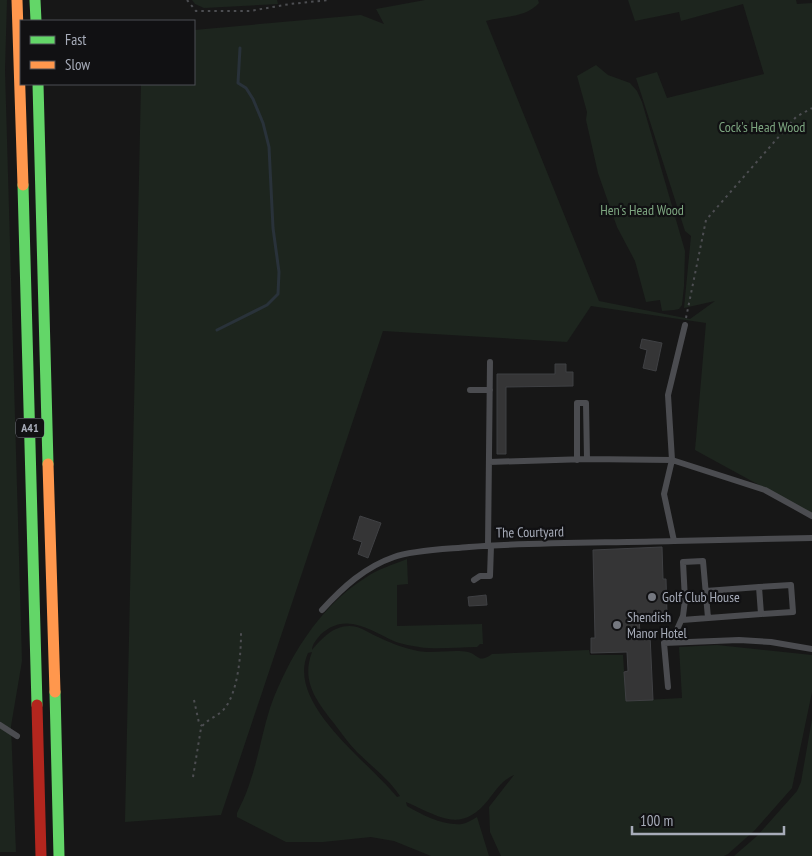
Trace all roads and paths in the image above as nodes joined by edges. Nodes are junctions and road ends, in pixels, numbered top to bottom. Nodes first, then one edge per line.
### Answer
1 (17, 0) edge
2 (35, 0) edge
3 (187, 0) edge
4 (329, 0) edge
5 (36, 20) edge
6 (38, 85) edge
7 (812, 108) edge
8 (685, 325) joint
9 (490, 362) dead end
10 (470, 390) dead end
11 (490, 390) junction
12 (587, 459) junction
13 (577, 460) junction
14 (672, 460) junction
15 (489, 462) junction
16 (812, 516) edge
17 (812, 538) edge
18 (674, 541) junction
19 (490, 546) junction
20 (474, 580) dead end
21 (759, 587) junction
22 (706, 590) junction
23 (322, 610) dead end
24 (761, 614) junction
25 (708, 618) junction
26 (682, 620) junction
27 (241, 633) dead end
28 (672, 641) junction
29 (812, 649) edge
30 (668, 687) dead end
31 (194, 700) dead end
32 (0, 725) edge
33 (202, 727) junction
34 (17, 736) dead end
35 (193, 777) dead end
36 (41, 856) edge
37 (59, 856) edge

1 - 36 highway, A41
2 - 5 highway
3 - 4 path
6 - 37 highway, A41
7 - 8 path
8 - 14 lane
9 - 11 lane
10 - 11 lane
11 - 15 lane
12 - 13 lane
12 - 13 lane
12 - 14 lane
13 - 15 lane
14 - 16 lane
14 - 18 lane
15 - 19 lane
17 - 18 lane, The Courtyard
18 - 19 lane, The Courtyard
19 - 20 lane
19 - 23 lane, The Courtyard
21 - 22 lane
21 - 24 lane
21 - 24 lane
22 - 25 lane
22 - 26 lane
24 - 25 lane
25 - 26 lane
26 - 28 lane
27 - 33 path
28 - 29 lane
28 - 30 lane
31 - 33 path
32 - 34 lane
33 - 35 path

